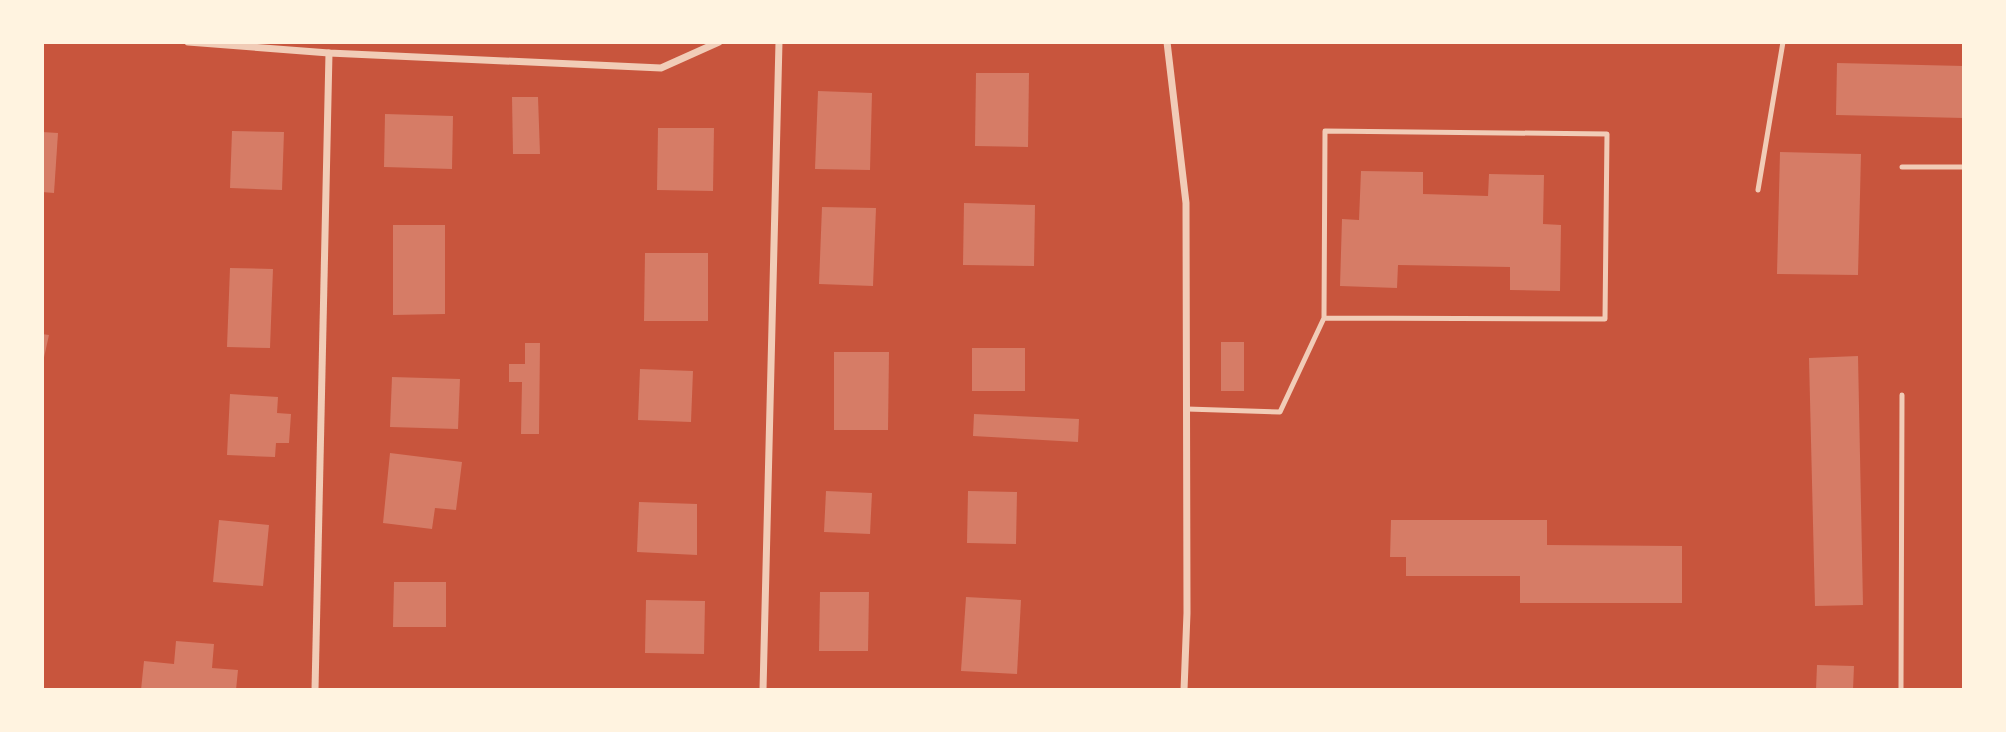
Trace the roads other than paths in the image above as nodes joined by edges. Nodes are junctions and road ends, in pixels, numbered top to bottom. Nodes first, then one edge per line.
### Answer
1 (188, 42) edge
2 (719, 42) edge
3 (779, 42) edge
4 (1167, 42) edge
5 (1783, 42) edge
6 (329, 53) junction
7 (1902, 167) dead end
8 (1964, 167) edge
9 (1758, 190) dead end
10 (1324, 318) junction
11 (1902, 395) dead end
12 (1187, 410) junction
13 (315, 690) edge
14 (763, 690) edge
15 (1184, 690) edge
16 (1900, 690) edge

1 - 6 street
2 - 6 street
3 - 14 street
4 - 12 street
5 - 9 lane
6 - 13 street
7 - 8 lane
10 - 10 lane
10 - 12 lane
11 - 16 lane
12 - 15 street

